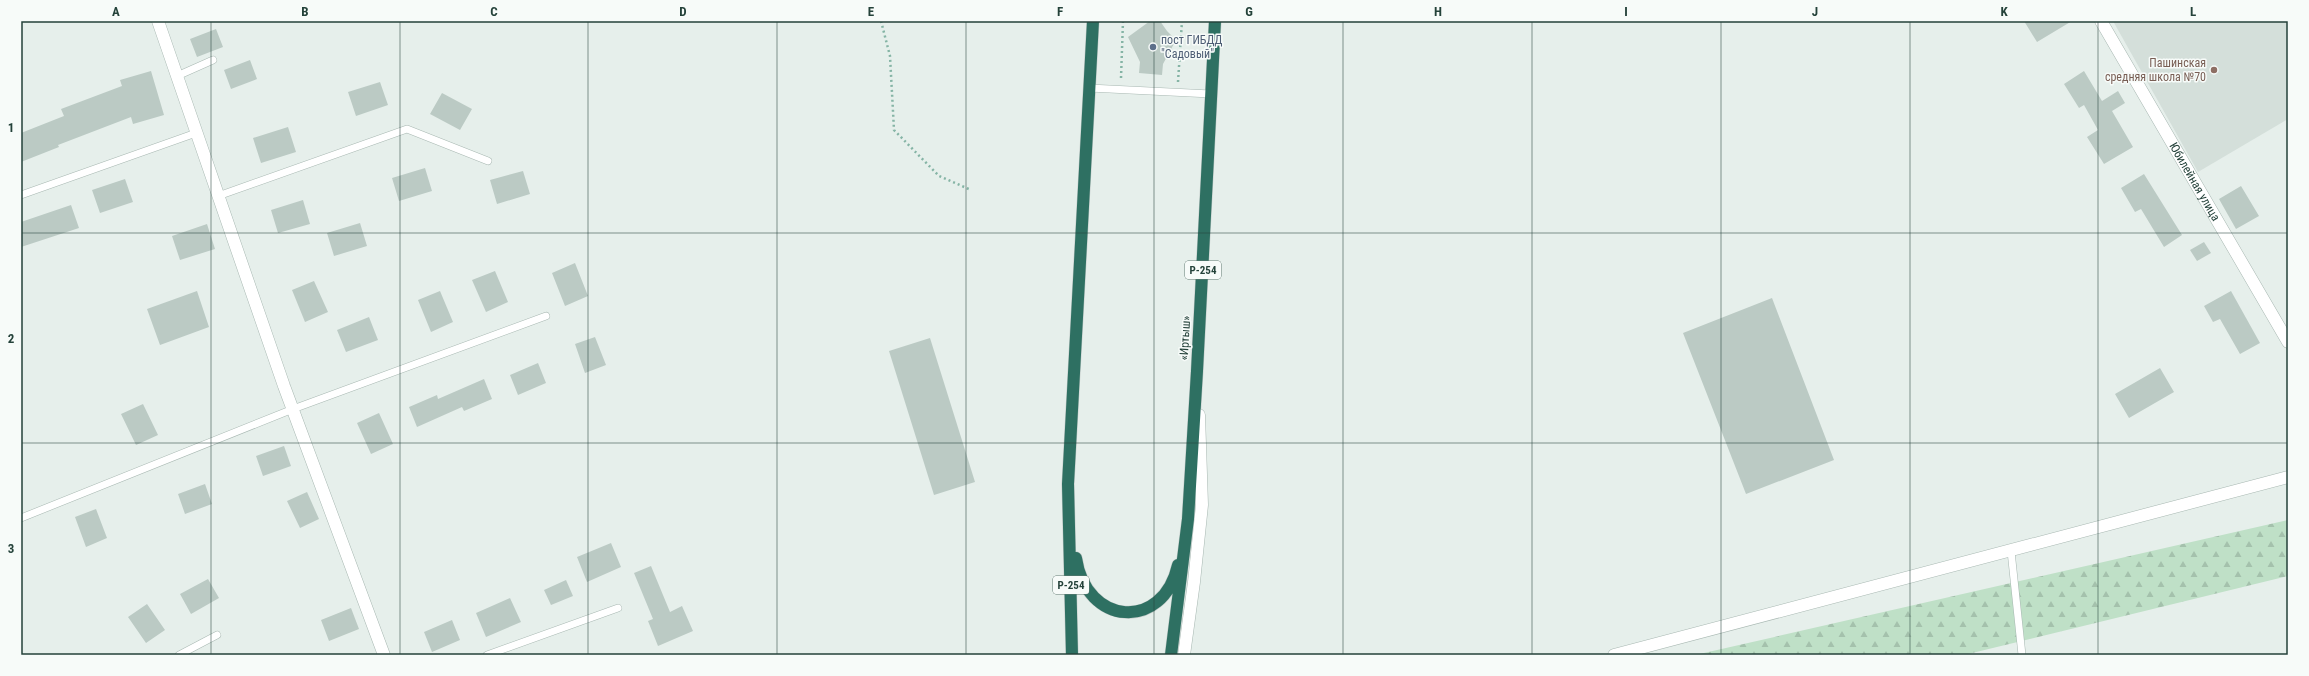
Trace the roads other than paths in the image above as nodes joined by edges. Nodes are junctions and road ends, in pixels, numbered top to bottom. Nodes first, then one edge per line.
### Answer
1 (158, 21) edge
2 (1093, 21) edge
3 (1215, 21) edge
4 (2101, 21) edge
5 (213, 60) dead end
6 (177, 76) junction
7 (1089, 88) junction
8 (1211, 94) junction
9 (196, 133) junction
10 (488, 161) dead end
11 (21, 196) edge
12 (218, 196) junction
13 (546, 316) dead end
14 (2288, 342) edge
15 (1197, 371) junction
16 (293, 409) junction
17 (2288, 477) edge
18 (1070, 516) junction
19 (21, 518) edge
20 (1188, 519) junction
21 (2011, 551) junction
22 (618, 608) dead end
23 (217, 635) dead end
24 (179, 655) edge
25 (384, 655) edge
26 (487, 655) edge
27 (1072, 655) edge
28 (1171, 655) edge
29 (1184, 655) edge
30 (1614, 655) edge
31 (2022, 655) edge

1 - 6 street
2 - 7 highway, Р-254
3 - 8 highway, «Иртыш» / Р-254
4 - 14 street, Юбилейная улица
5 - 6 lane
6 - 9 street
7 - 8 lane
7 - 18 highway, Р-254
8 - 15 highway, «Иртыш» / Р-254
9 - 11 lane
9 - 12 street
10 - 12 lane
12 - 16 street
13 - 16 lane
15 - 20 highway, «Иртыш» / Р-254
15 - 29 street
16 - 19 lane
16 - 25 street
17 - 21 street
18 - 20 highway
18 - 27 highway, Р-254
20 - 28 highway, «Иртыш» / Р-254
21 - 30 street
21 - 31 lane
22 - 26 lane
23 - 24 lane

